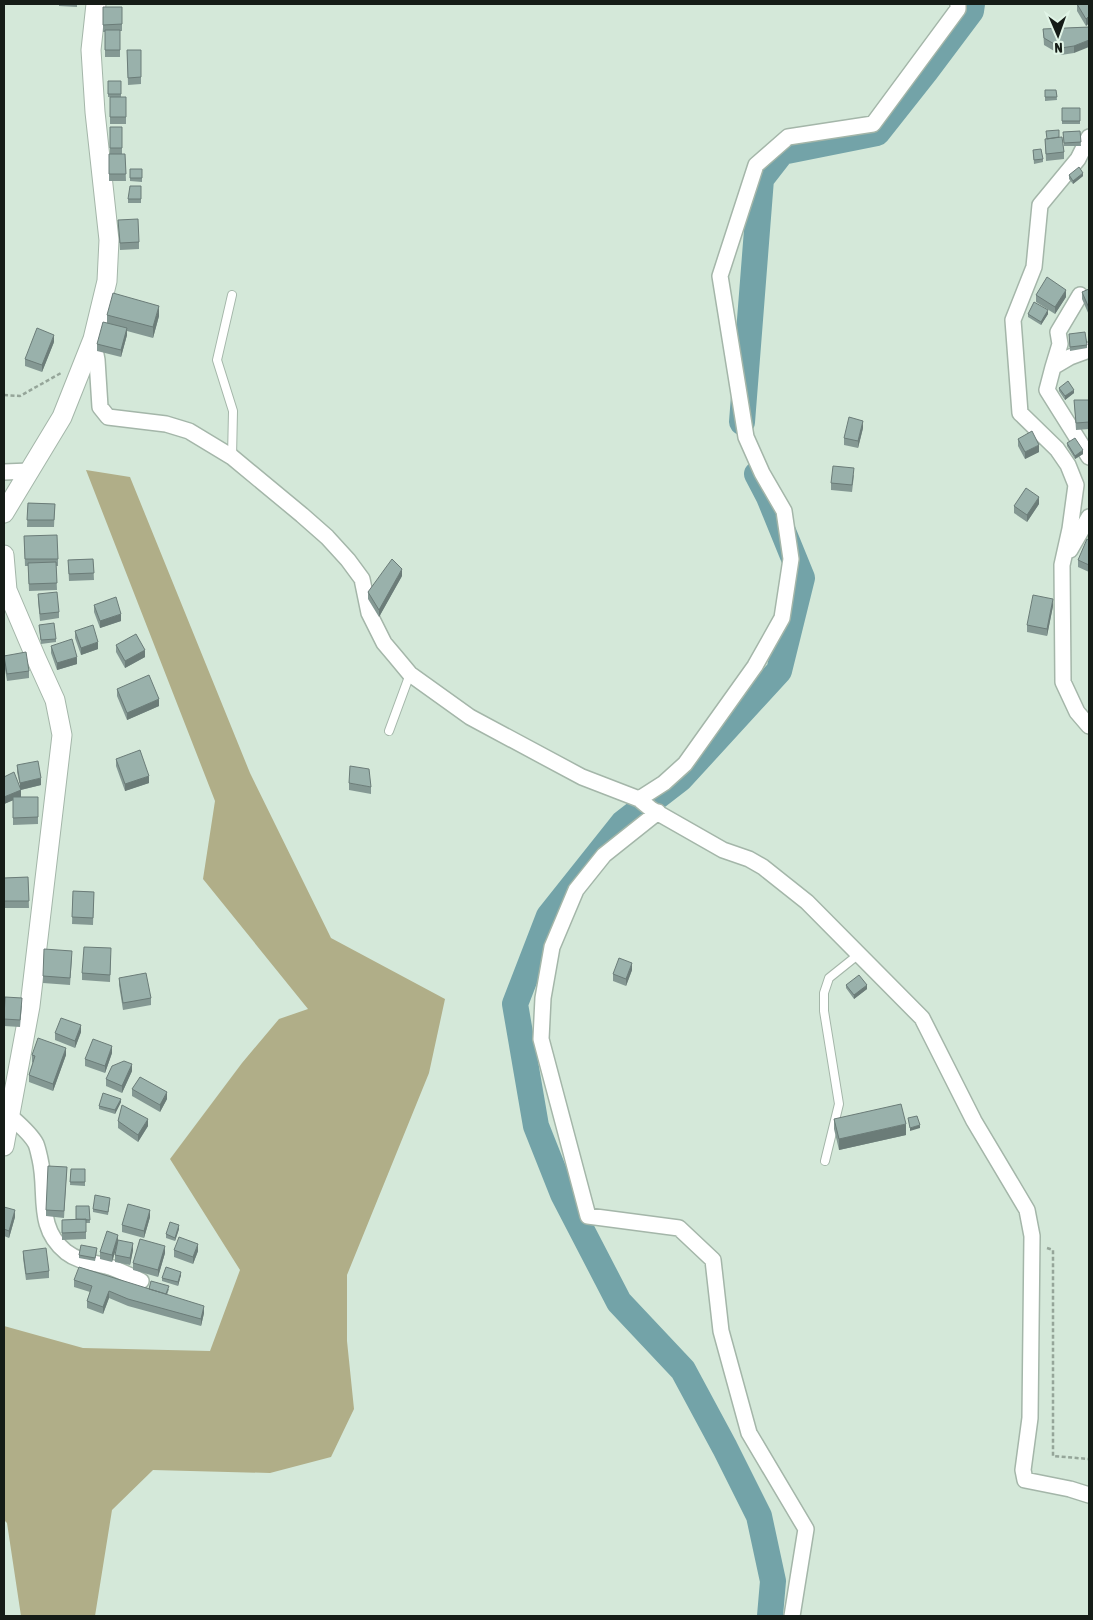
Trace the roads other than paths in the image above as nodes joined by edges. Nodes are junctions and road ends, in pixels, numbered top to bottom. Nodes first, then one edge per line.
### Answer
1 (96, 4) edge
2 (958, 4) edge
3 (1089, 137) edge
4 (232, 295) dead end
5 (1080, 295) edge
6 (93, 339) junction
7 (1089, 350) edge
8 (1053, 367) junction
9 (232, 457) junction
10 (1089, 457) edge
11 (30, 471) junction
12 (4, 472) edge
13 (4, 513) edge
14 (1089, 517) edge
15 (4, 555) edge
16 (1062, 565) junction
17 (410, 674) junction
18 (1089, 726) edge
19 (389, 731) dead end
20 (648, 806) junction
21 (858, 954) junction
22 (8, 1103) edge
23 (4, 1146) edge
24 (825, 1161) dead end
25 (141, 1282) dead end
26 (1089, 1495) edge
27 (792, 1616) edge

1 - 6 street
2 - 20 street
3 - 16 street
4 - 9 lane
5 - 8 street
6 - 9 street
6 - 11 street
7 - 8 street
8 - 10 street
9 - 17 street
11 - 12 street
11 - 13 street
14 - 16 street
15 - 22 street
16 - 18 street
17 - 19 lane
17 - 20 street
20 - 21 street
20 - 27 street
21 - 24 lane
21 - 26 street
22 - 23 street
22 - 25 street

